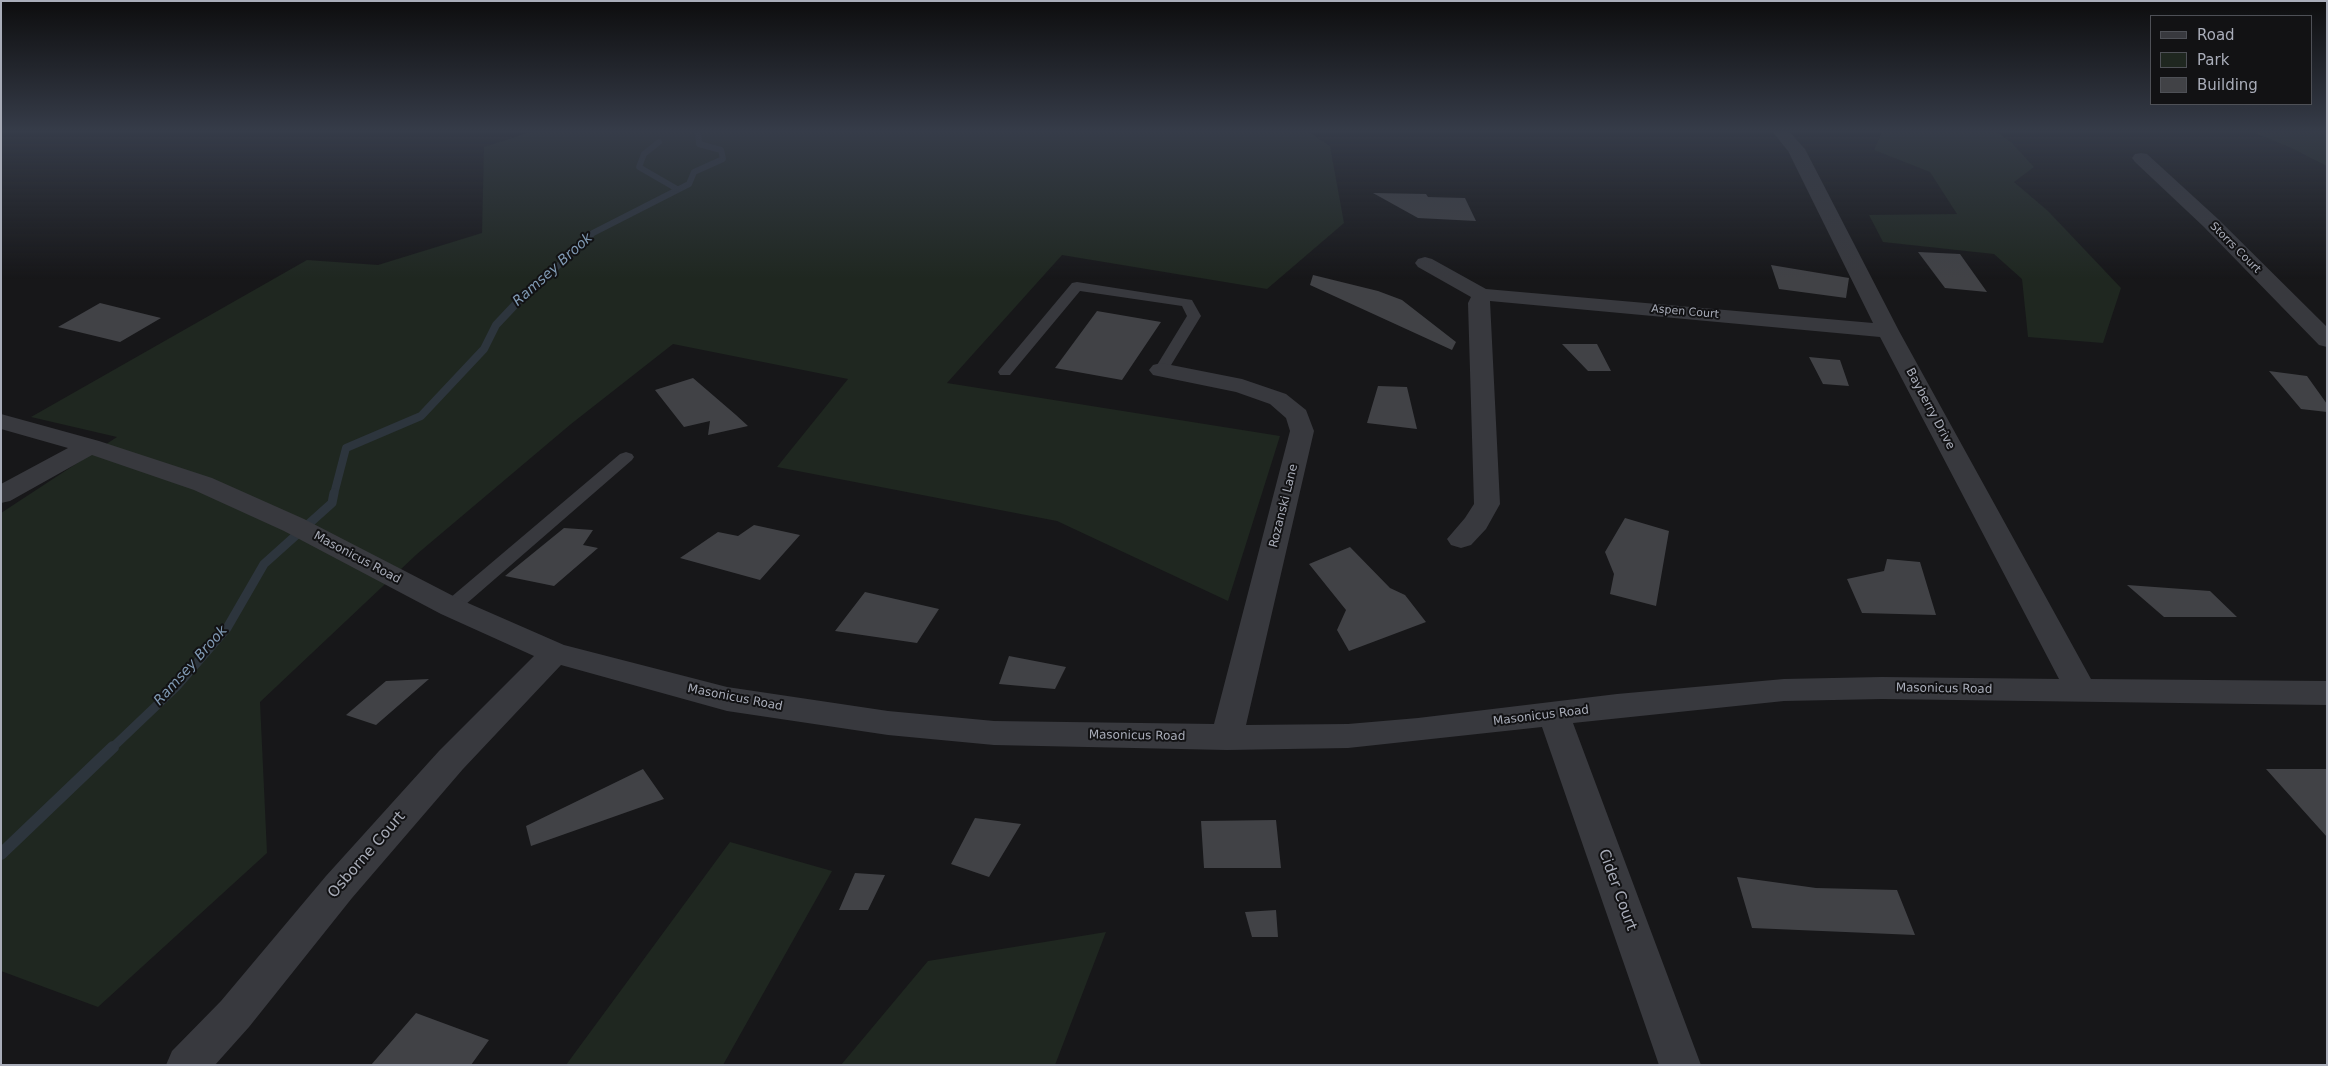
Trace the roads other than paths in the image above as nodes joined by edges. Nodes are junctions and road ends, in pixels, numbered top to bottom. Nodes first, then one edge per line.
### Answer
1 (1812, 180) edge
2 (2164, 180) edge
3 (1425, 263) dead end
4 (1482, 295) junction
5 (1888, 331) junction
6 (2327, 340) edge
7 (1161, 370) joint
8 (1005, 372) dead end
9 (1, 421) edge
10 (90, 446) junction
11 (626, 457) dead end
12 (1, 495) edge
13 (1461, 539) dead end
14 (451, 607) junction
15 (555, 653) junction
16 (2081, 690) junction
17 (2327, 693) edge
18 (1554, 715) junction
19 (1228, 738) junction
20 (187, 1065) edge
21 (1680, 1065) edge

1 - 5 street, Bayberry Drive
2 - 6 street, Storrs Court
3 - 4 street, Aspen Court
4 - 5 street, Aspen Court
4 - 13 street
5 - 16 street, Bayberry Drive
7 - 8 lane
7 - 19 street, Rozanski Lane
9 - 10 street, Masonicus Road
10 - 12 street
10 - 14 street, Masonicus Road
11 - 14 lane
14 - 15 street, Masonicus Road
15 - 19 street, Masonicus Road
15 - 20 street, Osborne Court
16 - 17 street, Masonicus Road
16 - 18 street, Masonicus Road
18 - 19 street, Masonicus Road
18 - 21 street, Cider Court

